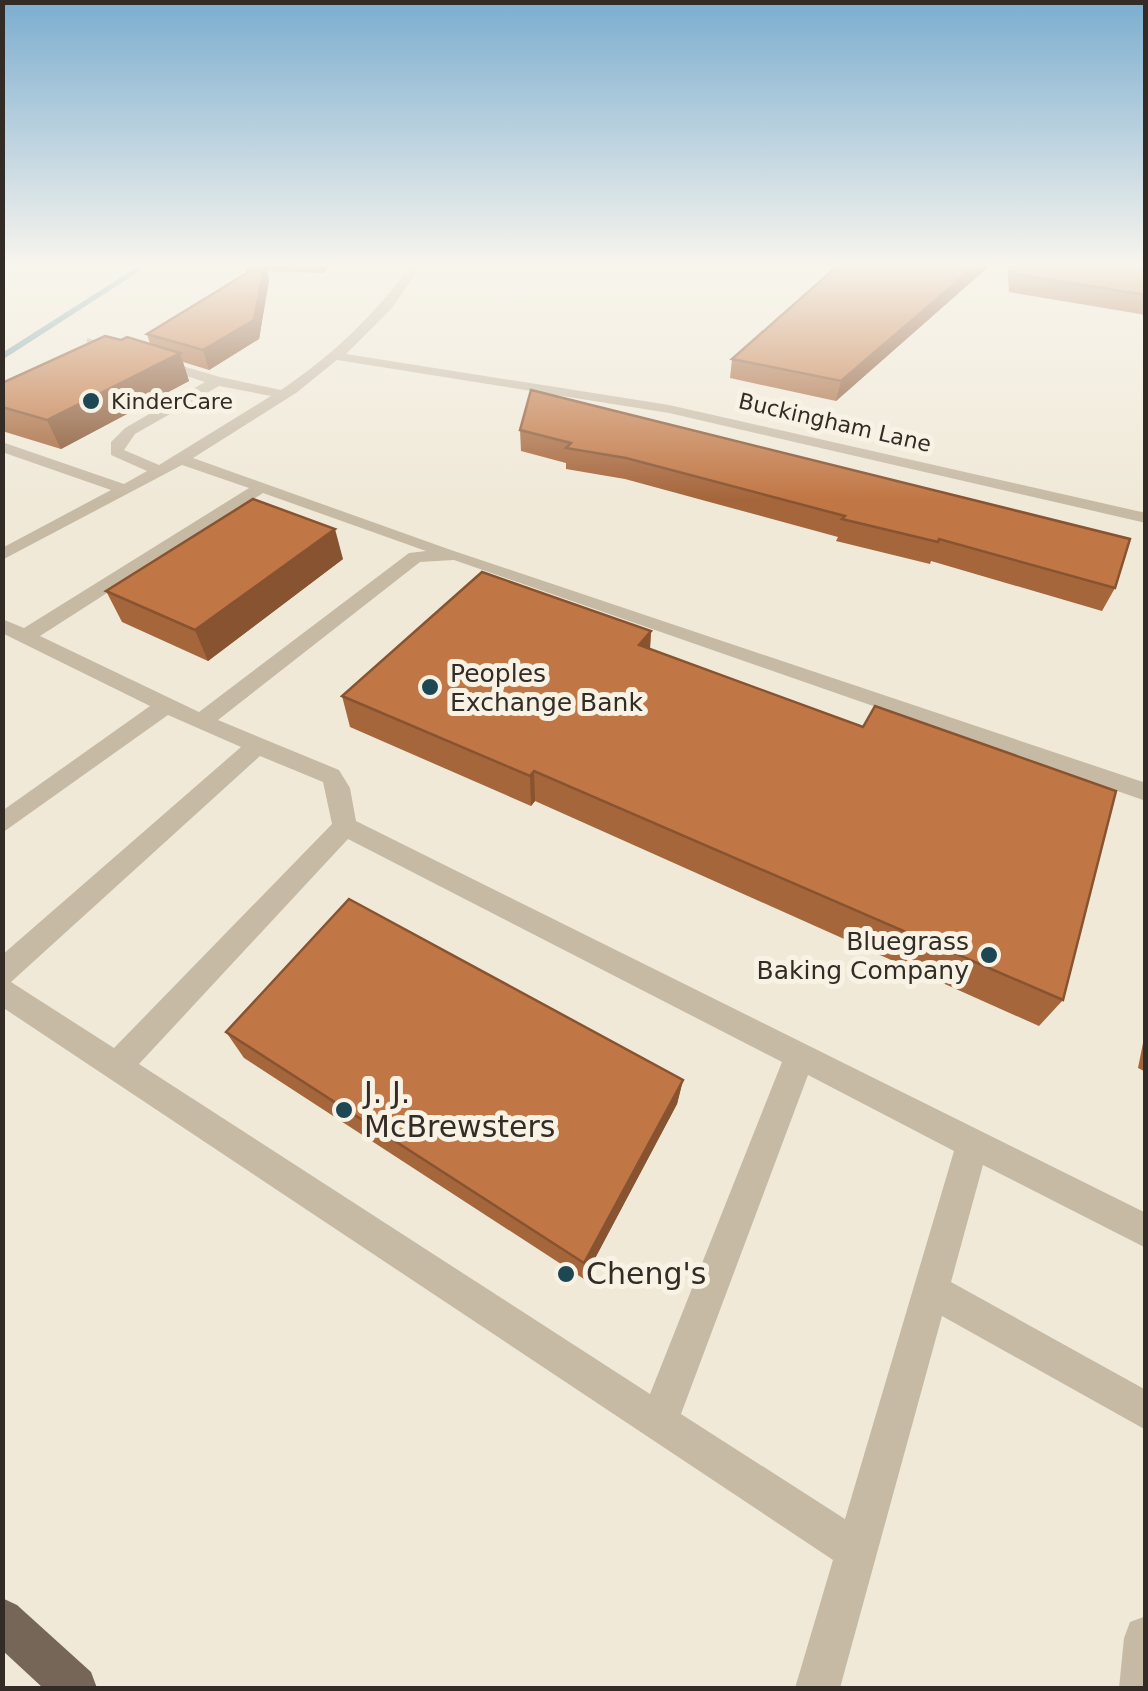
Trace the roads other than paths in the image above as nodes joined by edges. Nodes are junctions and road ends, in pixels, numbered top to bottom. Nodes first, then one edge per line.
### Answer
1 (92, 341) edge
2 (351, 341) edge
3 (335, 356) junction
4 (218, 380) junction
5 (282, 394) junction
6 (2, 447) edge
7 (178, 458) junction
8 (157, 470) junction
9 (262, 487) junction
10 (123, 489) junction
11 (1146, 518) edge
12 (2, 555) edge
13 (456, 556) junction
14 (2, 625) edge
15 (26, 636) junction
16 (165, 706) junction
17 (201, 722) junction
18 (257, 746) junction
19 (1146, 792) edge
20 (2, 824) edge
21 (346, 826) junction
22 (2, 974) edge
23 (2, 991) edge
24 (800, 1056) junction
25 (116, 1068) junction
26 (972, 1146) junction
27 (1146, 1231) edge
28 (932, 1291) junction
29 (1146, 1411) edge
30 (659, 1422) junction
31 (858, 1552) junction
32 (2, 1620) edge
33 (1146, 1638) edge
34 (76, 1688) edge
35 (818, 1688) edge
36 (1140, 1688) edge

1 - 4 street
2 - 3 street
3 - 5 street
3 - 11 street, Buckingham Lane
4 - 5 street
4 - 8 street
5 - 7 street
6 - 10 street
7 - 8 street
7 - 9 street
8 - 10 street
9 - 13 street
9 - 15 street
10 - 12 street
13 - 17 street
13 - 19 street
14 - 15 street
15 - 16 street
16 - 17 street
16 - 20 street
17 - 18 street
18 - 21 street
18 - 22 street
21 - 24 street
21 - 25 street
23 - 25 street
24 - 26 street
24 - 30 street
25 - 30 street
26 - 27 street
26 - 28 street
28 - 29 street
28 - 31 street
30 - 31 street
31 - 35 street
32 - 34 main road
33 - 36 street

